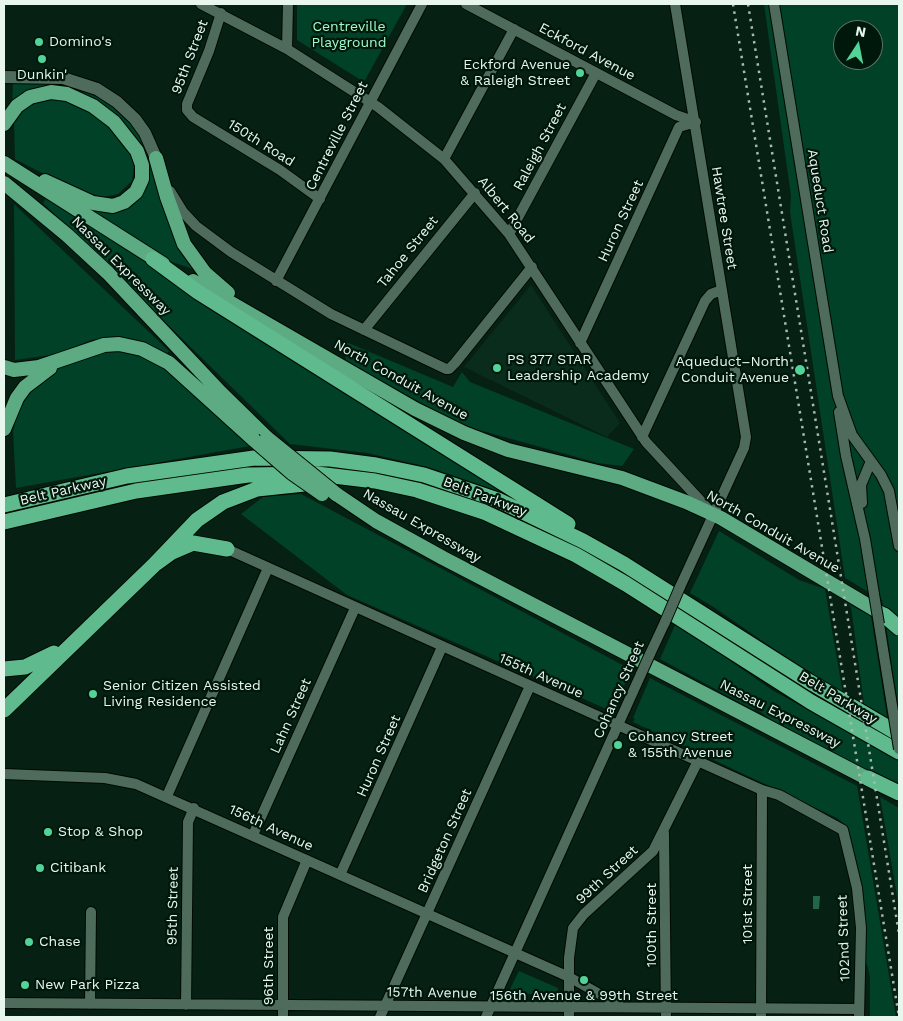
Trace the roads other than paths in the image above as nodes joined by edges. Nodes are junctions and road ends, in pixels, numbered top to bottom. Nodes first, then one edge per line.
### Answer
1 (201, 4) edge
2 (288, 4) edge
3 (422, 4) edge
4 (466, 4) edge
5 (675, 4) edge
6 (775, 6) edge
7 (221, 13) junction
8 (514, 29) junction
9 (287, 49) junction
10 (596, 73) junction
11 (4, 77) edge
12 (370, 102) junction
13 (187, 110) joint
14 (696, 122) junction
15 (4, 124) edge
16 (156, 158) junction
17 (444, 159) junction
18 (5, 164) edge
19 (4, 183) edge
20 (475, 193) junction
21 (320, 199) junction
22 (509, 234) junction
23 (153, 259) junction
24 (532, 267) junction
25 (276, 281) junction
26 (722, 290) junction
27 (364, 330) junction
28 (286, 333) junction
29 (580, 343) junction
30 (66, 359) junction
31 (4, 367) edge
32 (838, 396) junction
33 (4, 429) edge
34 (642, 437) junction
35 (746, 437) joint
36 (261, 439) junction
37 (871, 462) junction
38 (4, 504) edge
39 (714, 514) junction
40 (203, 516) junction
41 (6, 522) edge
42 (510, 523) junction
43 (865, 539) junction
44 (899, 546) edge
45 (227, 549) junction
46 (624, 564) junction
47 (154, 566) junction
48 (268, 568) junction
49 (355, 608) junction
50 (882, 620) junction
51 (899, 628) edge
52 (84, 632) junction
53 (442, 647) junction
54 (4, 668) edge
55 (530, 686) junction
56 (4, 710) edge
57 (618, 725) junction
58 (899, 734) edge
59 (899, 750) edge
60 (698, 761) junction
61 (4, 774) edge
62 (868, 778) junction
63 (762, 790) junction
64 (899, 793) edge
65 (166, 796) junction
66 (899, 798) edge
67 (194, 808) junction
68 (842, 830) joint
69 (664, 833) junction
70 (253, 835) junction
71 (307, 860) junction
72 (340, 875) junction
73 (91, 912) dead end
74 (427, 915) junction
75 (514, 953) junction
76 (569, 977) junction
77 (4, 1003) edge
78 (90, 1004) junction
79 (186, 1005) junction
80 (283, 1006) junction
81 (386, 1007) junction
82 (622, 1007) junction
83 (488, 1012) edge
84 (568, 1012) edge
85 (666, 1013) edge
86 (761, 1013) edge
87 (859, 1013) edge
88 (283, 1017) edge
89 (380, 1017) edge

1 - 7 street, Albert Road
2 - 9 street
3 - 12 street, Centreville Street
4 - 8 street, Eckford Avenue
5 - 14 street, Hawtree Street
6 - 32 street, Aqueduct Road
7 - 9 street, Albert Road
7 - 13 street, 95th Street
8 - 10 street, Eckford Avenue
8 - 17 street
9 - 12 street, Albert Road
10 - 14 street, Eckford Avenue
10 - 22 street, Raleigh Street
11 - 16 street, North Conduit Avenue
12 - 17 street, Albert Road
12 - 21 street, Centreville Street
13 - 21 street, 150th Road
14 - 26 street, Hawtree Street
14 - 29 street, Huron Street
15 - 18 highway
16 - 25 street, North Conduit Avenue
16 - 28 highway
17 - 20 street, Albert Road
18 - 23 highway, North Conduit Avenue
19 - 36 highway, Nassau Expressway
20 - 22 street, Albert Road
20 - 27 street, Tahoe Street
21 - 25 street, Centreville Street
22 - 24 street, Albert Road
23 - 28 highway, North Conduit Avenue
23 - 46 highway
24 - 27 street, North Conduit Avenue
24 - 29 street, Albert Road
25 - 27 street, North Conduit Avenue
26 - 34 street
26 - 35 street, Hawtree Street
28 - 39 highway, North Conduit Avenue
29 - 34 street, Albert Road
30 - 31 highway
30 - 33 highway
30 - 36 highway
32 - 37 street, Aqueduct Road
32 - 43 street, Aqueduct Road
34 - 39 street, Albert Road
35 - 39 street, Cohancy Street
36 - 62 highway, Nassau Expressway, bridge
37 - 43 street
37 - 44 street, Aqueduct Road
38 - 46 highway, Belt Parkway
39 - 50 highway, North Conduit Avenue
39 - 57 street, Cohancy Street, bridge
40 - 42 highway
40 - 45 highway
40 - 47 highway
41 - 42 highway, Belt Parkway
42 - 59 highway, Belt Parkway
43 - 50 street, Aqueduct Road, bridge
45 - 47 highway
45 - 48 street, 155th Avenue
46 - 58 highway, Belt Parkway
47 - 52 highway
48 - 49 street, 155th Avenue
48 - 65 street
49 - 53 street, 155th Avenue
49 - 70 street, Lahn Street
50 - 51 highway
50 - 59 street, Aqueduct Road, bridge
52 - 54 highway
52 - 56 highway
53 - 55 street, 155th Avenue
53 - 72 street, Huron Street
55 - 57 street, 155th Avenue
55 - 74 street, Bridgeton Street
57 - 60 street, 155th Avenue
57 - 75 street, Cohancy Street
60 - 63 street, 155th Avenue
60 - 69 street, 99th Street
61 - 65 street, 156th Avenue
62 - 64 highway, Nassau Expressway
62 - 66 highway
63 - 68 street, 155th Avenue
63 - 86 street, 101st Street
65 - 67 street, 156th Avenue
67 - 70 street, 156th Avenue
67 - 79 street, 95th Street
68 - 87 street, 102nd Street
69 - 76 street, 99th Street
69 - 85 street, 100th Street
70 - 71 street, 156th Avenue
71 - 72 street, 156th Avenue
71 - 80 street, 96th Street
72 - 74 street, 156th Avenue
73 - 78 street
74 - 75 street, 156th Avenue
74 - 81 street, Bridgeton Street
75 - 76 street
75 - 83 street, Cohancy Street
76 - 82 street
76 - 84 street, 99th Street
77 - 78 street, 157th Avenue
78 - 79 street, 157th Avenue
79 - 80 street, 157th Avenue
80 - 81 street, 157th Avenue
80 - 88 street, 96th Street
81 - 83 street, 157th Avenue
81 - 89 street, Bridgeton Street
82 - 84 street, 157th Avenue
82 - 85 street, 157th Avenue
83 - 84 street, 157th Avenue
85 - 86 street, 157th Avenue
86 - 87 street, 157th Avenue

